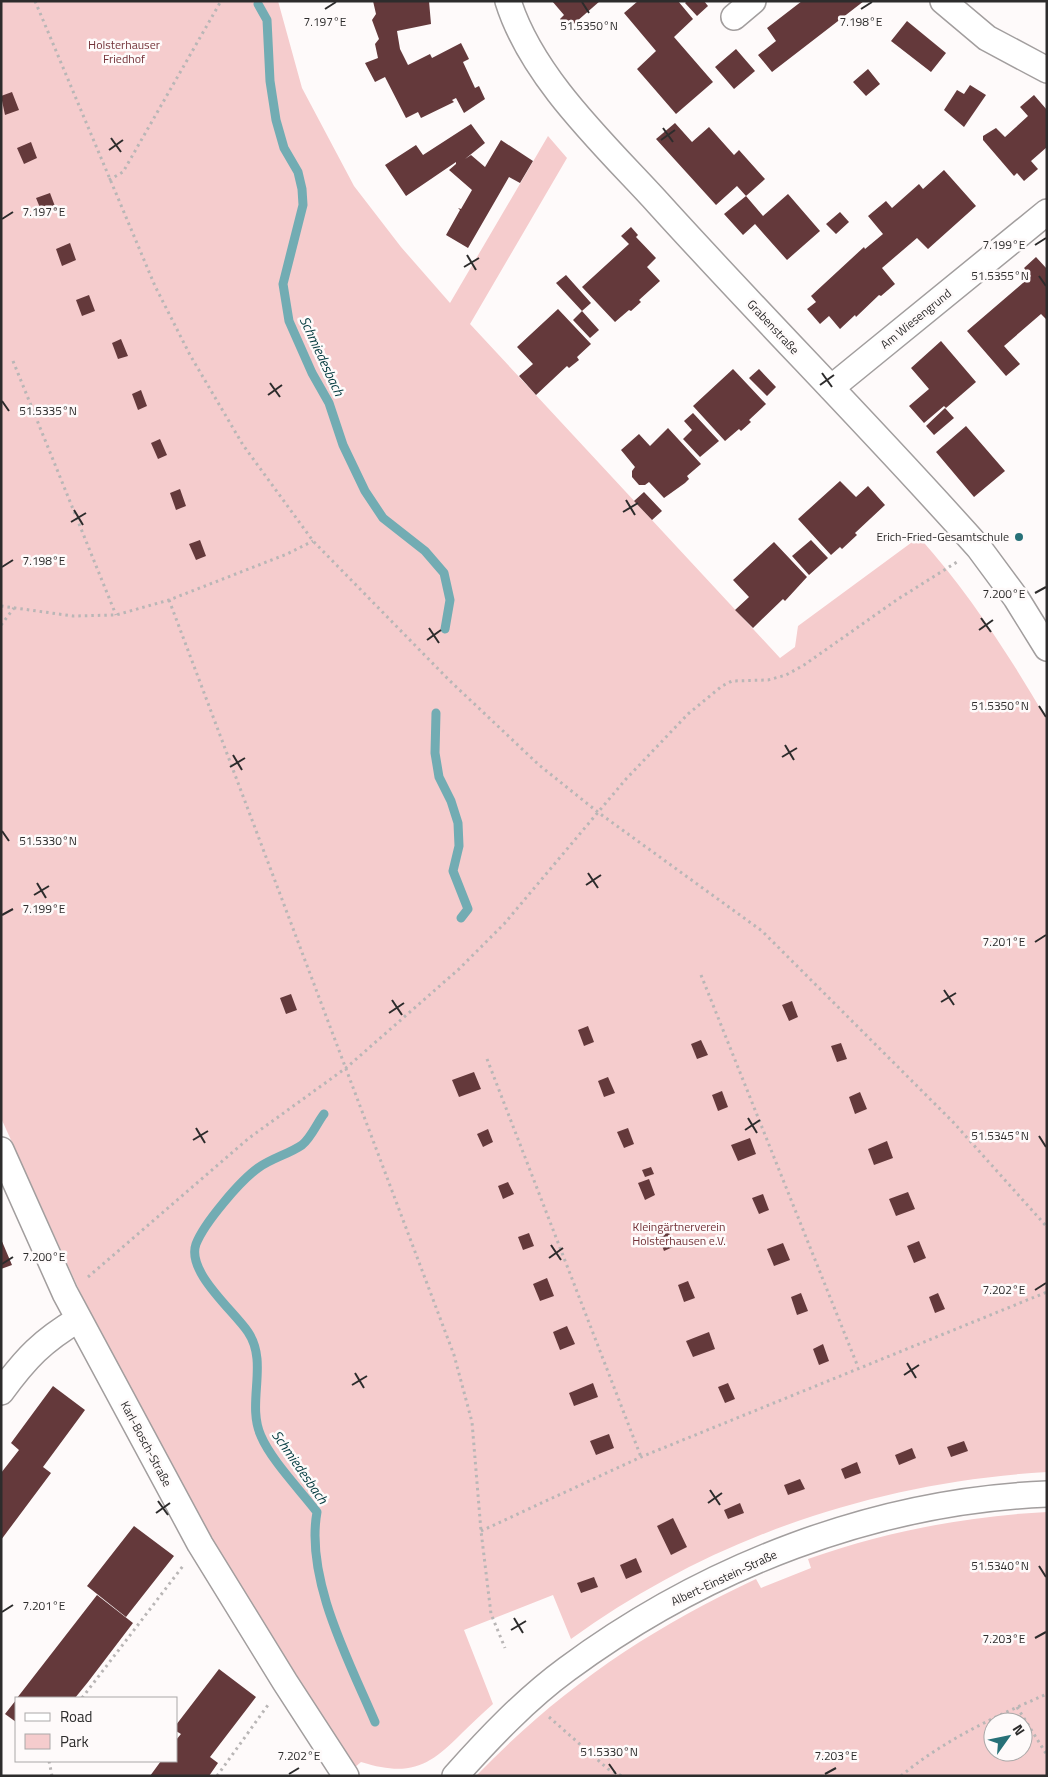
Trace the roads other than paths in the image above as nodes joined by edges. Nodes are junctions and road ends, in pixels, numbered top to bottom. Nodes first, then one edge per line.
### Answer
1 (508, 1) edge
2 (753, 1) edge
3 (943, 1) edge
4 (734, 17) dead end
5 (1047, 70) edge
6 (1047, 212) edge
7 (831, 388) junction
8 (1047, 648) edge
9 (1, 1150) edge
10 (79, 1319) junction
11 (1, 1392) edge
12 (1047, 1494) edge
13 (346, 1776) edge
14 (455, 1776) edge

1 - 7 street, Grabenstraße
2 - 4 street
3 - 5 street
6 - 7 street, Am Wiesengrund
7 - 8 street, Grabenstraße
9 - 10 street, Karl-Bosch-Straße
10 - 11 street
10 - 13 street, Karl-Bosch-Straße
12 - 14 street, Albert-Einstein-Straße

